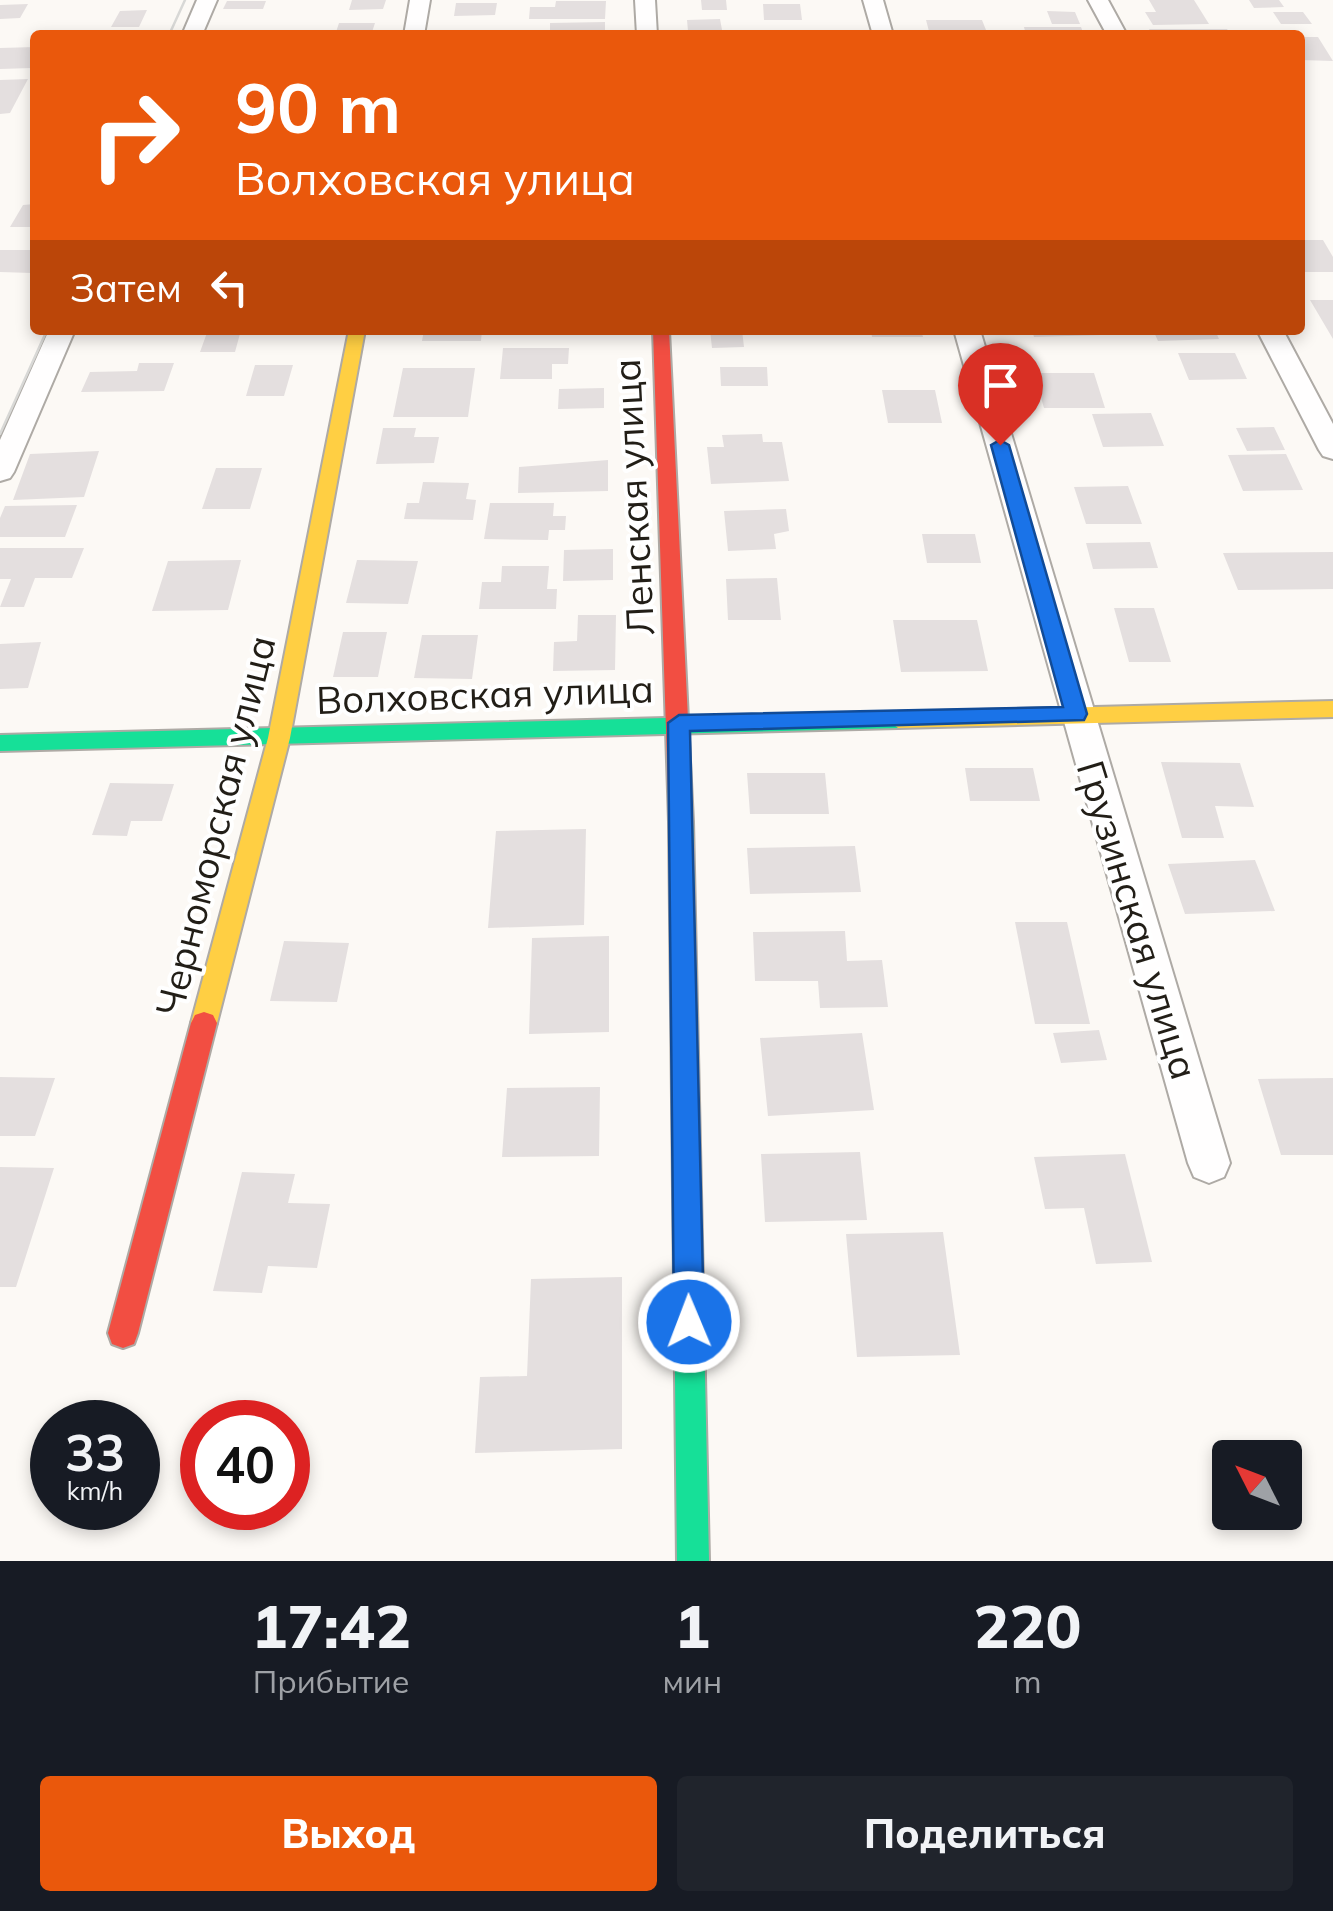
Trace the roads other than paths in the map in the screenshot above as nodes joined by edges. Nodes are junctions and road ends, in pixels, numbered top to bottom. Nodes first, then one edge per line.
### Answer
1 (207, 0) edge
2 (420, 0) edge
3 (646, 0) edge
4 (873, 0) edge
5 (1098, 0) edge
6 (194, 30) edge
7 (415, 30) edge
8 (647, 30) edge
9 (882, 30) edge
10 (1114, 30) edge
11 (60, 335) edge
12 (356, 335) edge
13 (661, 335) edge
14 (968, 335) edge
15 (1273, 335) edge
16 (1333, 450) edge
17 (0, 472) edge
18 (1333, 708) edge
19 (1076, 714) junction
20 (679, 723) junction
21 (279, 738) junction
22 (0, 743) edge
23 (1210, 1163) dead end
24 (123, 1333) dead end
25 (693, 1561) edge

1 - 6 street
2 - 7 street
3 - 8 street
4 - 9 street
5 - 10 street
11 - 17 street
12 - 21 street, Черноморская улица
13 - 20 street, Ленская улица
14 - 19 street, Грузинская улица
15 - 16 street
18 - 19 street, Волховская улица
19 - 20 street, Волховская улица
19 - 23 street, Грузинская улица
20 - 21 street, Волховская улица
20 - 25 street, Ленская улица
21 - 22 street, Волховская улица
21 - 24 street, Черноморская улица

